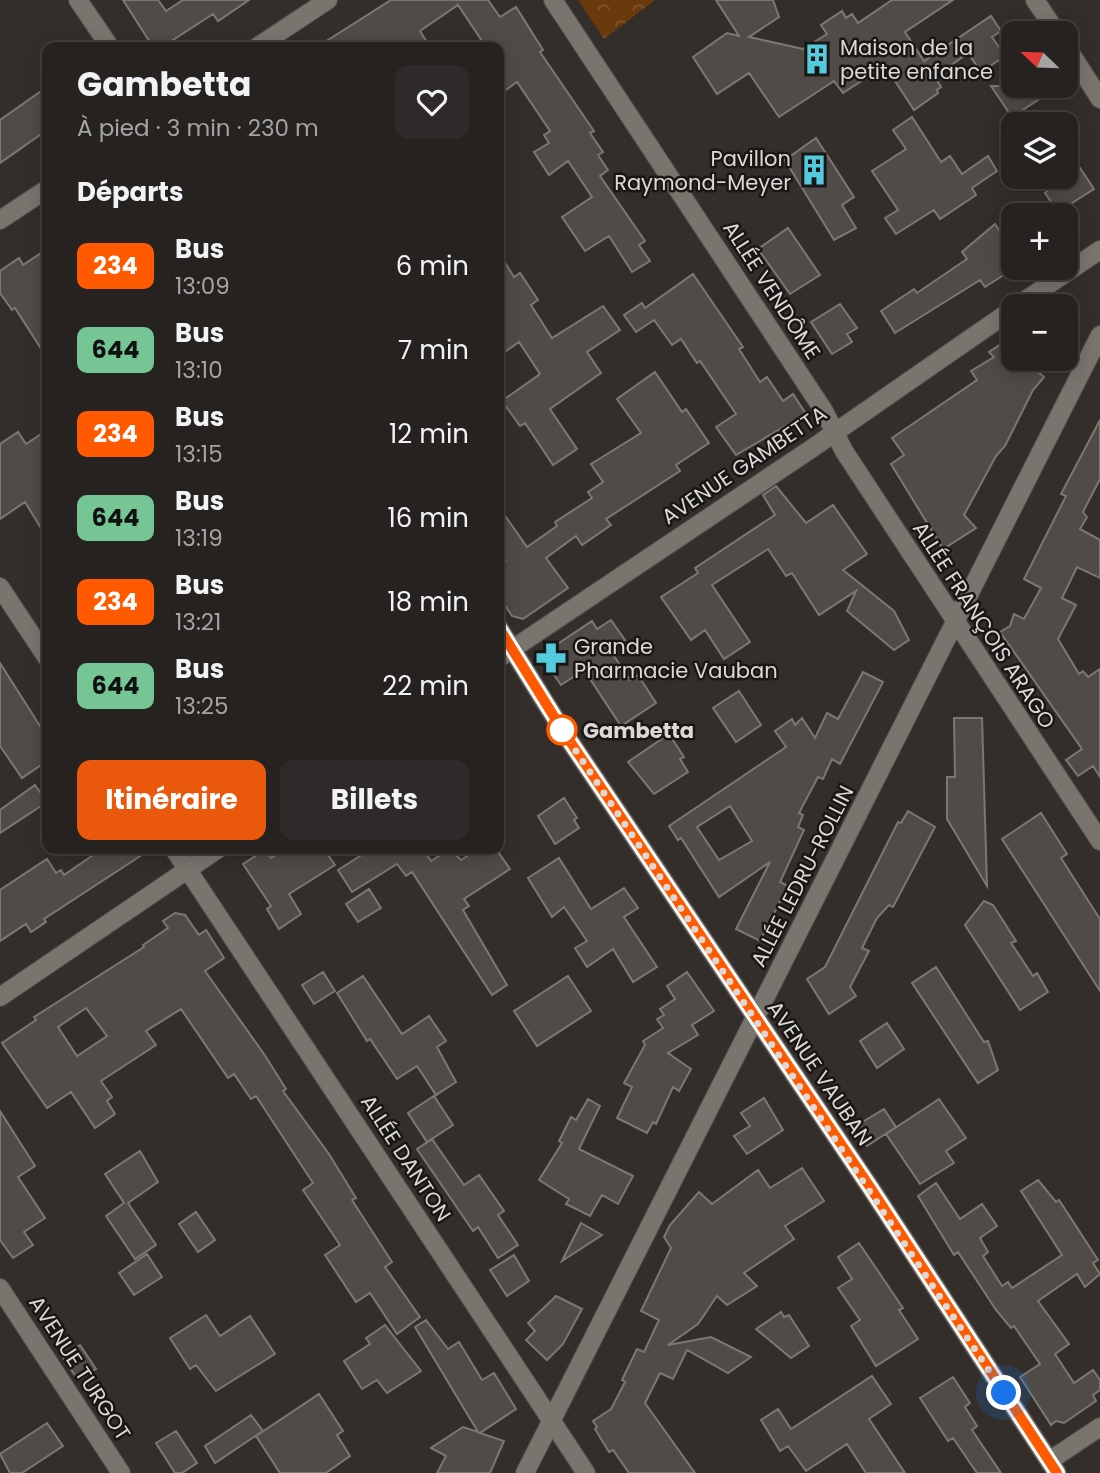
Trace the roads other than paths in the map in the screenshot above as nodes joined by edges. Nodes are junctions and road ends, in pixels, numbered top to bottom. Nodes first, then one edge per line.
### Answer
1 (78, 0) edge
2 (328, 0) edge
3 (553, 0) edge
4 (1035, 0) edge
5 (1049, 21) edge
6 (107, 42) edge
7 (265, 42) edge
8 (1078, 65) edge
9 (1100, 99) edge
10 (42, 191) edge
11 (0, 220) edge
12 (1100, 250) edge
13 (1034, 294) edge
14 (1001, 317) edge
15 (1100, 335) edge
16 (835, 431) junction
17 (0, 587) edge
18 (955, 622) junction
19 (42, 650) edge
20 (505, 653) edge
21 (1100, 841) edge
22 (178, 854) edge
23 (210, 854) edge
24 (188, 869) junction
25 (0, 997) edge
26 (755, 1017) junction
27 (0, 1288) edge
28 (551, 1420) junction
29 (1100, 1427) edge
30 (1053, 1467) edge
31 (121, 1473) edge
32 (525, 1473) edge
33 (586, 1473) edge

1 - 6 street
2 - 7 street
3 - 16 street, ALLÉE VENDÔME
4 - 5 street
8 - 9 street
10 - 11 street
12 - 13 street, AVENUE GAMBETTA
14 - 16 street, AVENUE GAMBETTA
15 - 18 street, ALLÉE LEDRU-ROLLIN
16 - 18 street, ALLÉE FRANÇOIS ARAGO
16 - 20 street, AVENUE GAMBETTA
17 - 19 street
18 - 21 street, ALLÉE FRANÇOIS ARAGO
18 - 26 street, ALLÉE LEDRU-ROLLIN
20 - 26 street, AVENUE VAUBAN
22 - 24 street, ALLÉE DANTON
23 - 24 street
24 - 25 street
24 - 28 street, ALLÉE DANTON
26 - 28 street, ALLÉE LEDRU-ROLLIN
26 - 30 street, AVENUE VAUBAN
27 - 31 street, AVENUE TURGOT
28 - 32 street, ALLÉE LEDRU-ROLLIN
28 - 33 street, ALLÉE DANTON
29 - 30 street

